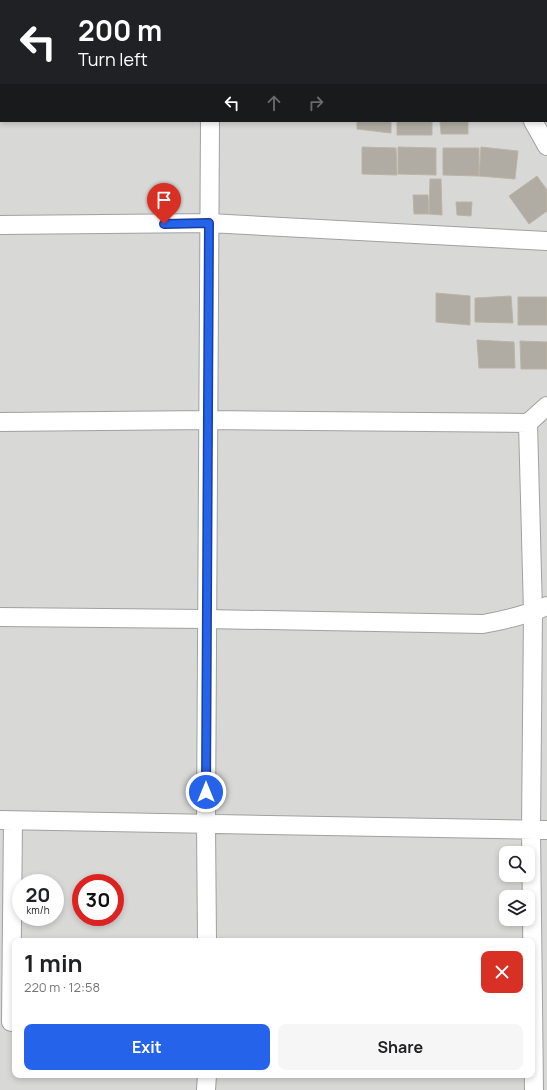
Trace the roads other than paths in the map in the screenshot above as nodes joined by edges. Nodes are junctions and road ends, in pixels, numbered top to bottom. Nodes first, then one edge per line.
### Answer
1 (210, 122) edge
2 (534, 122) edge
3 (547, 146) edge
4 (209, 223) junction
5 (0, 225) edge
6 (547, 241) edge
7 (547, 406) edge
8 (208, 420) junction
9 (0, 422) edge
10 (528, 423) junction
11 (540, 609) edge
12 (0, 618) edge
13 (206, 619) junction
14 (7, 821) edge
15 (206, 824) junction
16 (539, 830) edge
17 (207, 938) edge
18 (9, 1022) edge
19 (538, 1024) edge
20 (535, 1074) edge
21 (207, 1078) edge
22 (535, 1078) edge
23 (206, 1090) edge
24 (534, 1090) edge

1 - 4 street
2 - 3 street
4 - 5 street
4 - 6 street
4 - 8 street
7 - 10 street
8 - 9 street
8 - 10 street
8 - 13 street
10 - 11 street
11 - 13 street
11 - 16 street
12 - 13 street
13 - 15 street
14 - 15 street
14 - 18 street
15 - 16 street
15 - 17 street
16 - 19 street
19 - 20 street
21 - 23 street
22 - 24 street

